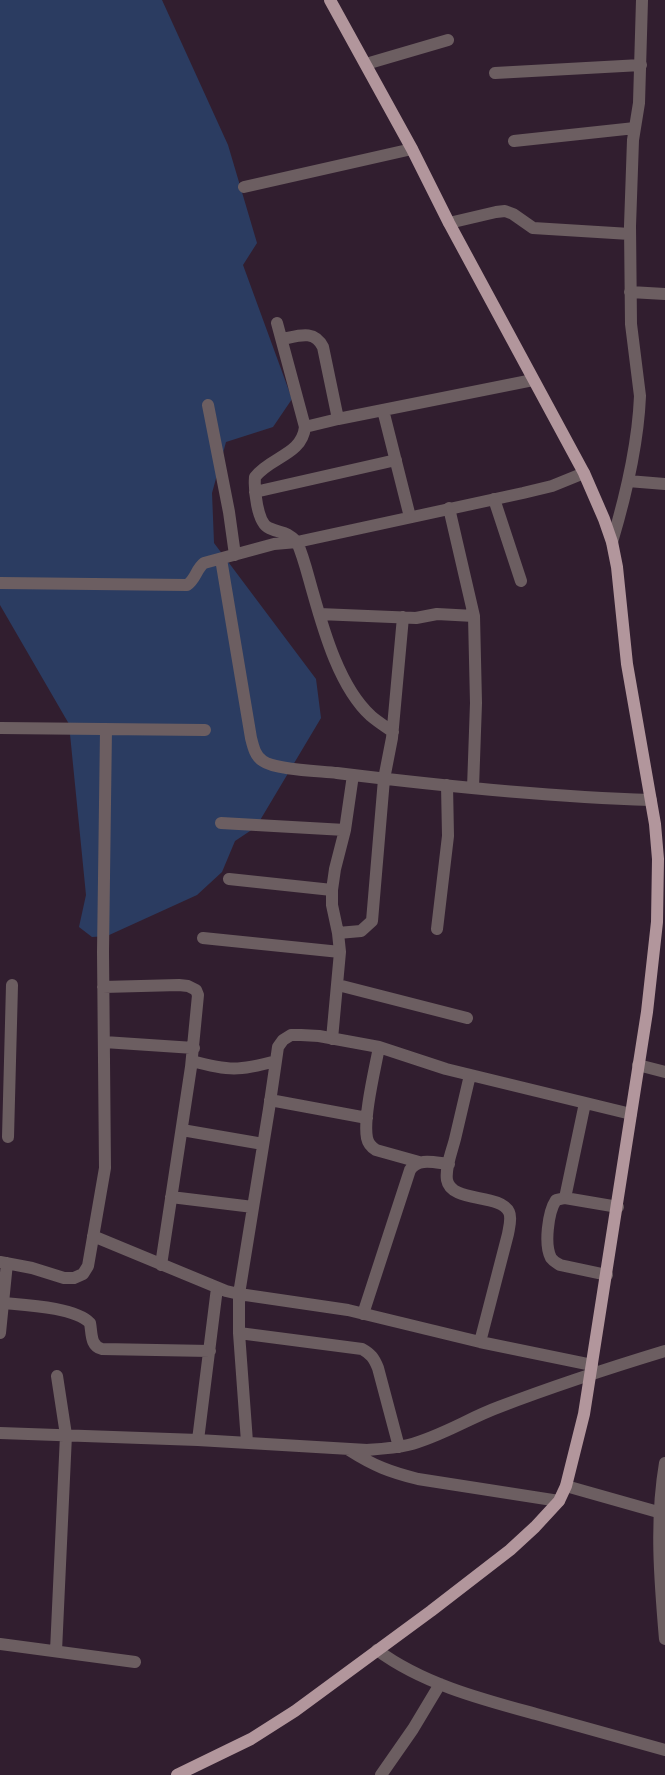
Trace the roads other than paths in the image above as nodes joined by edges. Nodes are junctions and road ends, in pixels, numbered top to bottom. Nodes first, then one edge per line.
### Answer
1 (330, 0) edge
2 (642, 0) edge
3 (448, 40) dead end
4 (366, 64) junction
5 (640, 65) junction
6 (495, 73) dead end
7 (635, 128) junction
8 (514, 141) dead end
9 (412, 149) junction
10 (244, 187) dead end
11 (449, 223) junction
12 (630, 234) junction
13 (630, 292) junction
14 (665, 294) edge
15 (277, 323) dead end
16 (282, 339) junction
17 (533, 380) junction
18 (208, 405) dead end
19 (383, 410) junction
20 (338, 419) junction
21 (306, 427) junction
22 (396, 460) junction
23 (584, 473) junction
24 (628, 481) junction
25 (665, 484) edge
26 (255, 492) junction
27 (494, 499) junction
28 (449, 508) junction
29 (410, 517) junction
30 (297, 542) junction
31 (612, 542) junction
32 (235, 555) junction
33 (221, 559) junction
34 (521, 581) dead end
35 (0, 583) edge
36 (319, 614) junction
37 (474, 616) junction
38 (403, 618) junction
39 (0, 728) edge
40 (106, 729) junction
41 (205, 730) dead end
42 (393, 732) junction
43 (353, 775) junction
44 (384, 779) junction
45 (447, 785) junction
46 (473, 788) junction
47 (652, 800) junction
48 (221, 823) dead end
49 (345, 830) junction
50 (229, 879) dead end
51 (332, 890) junction
52 (437, 929) dead end
53 (338, 933) junction
54 (203, 938) dead end
55 (340, 952) junction
56 (12, 985) dead end
57 (338, 985) junction
58 (103, 987) junction
59 (467, 1018) dead end
60 (5, 1029) edge
61 (332, 1039) junction
62 (104, 1042) junction
63 (379, 1047) junction
64 (194, 1048) junction
65 (192, 1061) junction
66 (276, 1061) junction
67 (638, 1065) junction
68 (665, 1072) edge
69 (470, 1075) junction
70 (270, 1100) junction
71 (585, 1103) junction
72 (631, 1114) junction
73 (4, 1115) edge
74 (367, 1118) junction
75 (182, 1130) junction
76 (8, 1137) dead end
77 (263, 1144) junction
78 (419, 1162) junction
79 (449, 1164) junction
80 (171, 1197) junction
81 (565, 1198) junction
82 (253, 1207) junction
83 (618, 1207) junction
84 (93, 1236) junction
85 (3, 1263) edge
86 (161, 1265) junction
87 (607, 1275) junction
88 (217, 1288) junction
89 (239, 1294) junction
90 (3, 1303) junction
91 (364, 1314) junction
92 (0, 1333) edge
93 (239, 1333) junction
94 (480, 1342) junction
95 (210, 1351) junction
96 (665, 1351) edge
97 (592, 1370) junction
98 (57, 1376) dead end
99 (0, 1433) edge
100 (66, 1435) junction
101 (198, 1440) junction
102 (247, 1442) junction
103 (399, 1447) junction
104 (347, 1448) junction
105 (665, 1464) edge
106 (566, 1486) junction
107 (559, 1501) junction
108 (663, 1513) edge
109 (662, 1543) edge
110 (665, 1638) edge
111 (0, 1644) edge
112 (377, 1650) junction
113 (56, 1651) junction
114 (135, 1662) dead end
115 (440, 1684) junction
116 (665, 1750) edge
117 (177, 1775) edge
118 (381, 1775) edge

1 - 4 main road
2 - 5 street
3 - 4 street
4 - 9 main road
5 - 6 street
5 - 7 street
7 - 8 street
7 - 12 street
9 - 10 street
9 - 11 main road
11 - 12 street
11 - 17 main road
12 - 13 street
13 - 14 street
13 - 24 street
15 - 16 street
16 - 20 street
16 - 21 street
17 - 19 street
17 - 23 main road
18 - 32 street
19 - 20 street
19 - 22 street
20 - 21 street
21 - 26 street
22 - 26 street
22 - 29 street
23 - 27 street
23 - 31 main road
24 - 25 street
24 - 31 street
26 - 30 street
27 - 28 street
27 - 34 street
28 - 29 street
28 - 37 street
29 - 30 street
30 - 32 street
30 - 36 street
31 - 47 main road
32 - 33 street
33 - 35 street
33 - 43 street
36 - 38 street
36 - 42 street
37 - 38 street
37 - 46 street
38 - 42 street
39 - 40 street
40 - 41 street
40 - 58 street
42 - 44 street
43 - 44 street
43 - 49 street
44 - 45 street
44 - 53 street
45 - 46 street
45 - 52 street
46 - 47 street
47 - 67 main road
48 - 49 street
49 - 51 street
50 - 51 street
51 - 53 street
53 - 55 street
54 - 55 street
55 - 57 street
56 - 60 street
57 - 59 street
57 - 61 street
58 - 62 street
58 - 64 street
60 - 73 street
61 - 63 street
61 - 66 street
62 - 64 street
62 - 84 street
63 - 69 street
63 - 74 street
64 - 65 street
65 - 66 street
65 - 75 street
66 - 70 street
67 - 68 street
67 - 72 main road
69 - 71 street
69 - 79 street
70 - 74 street
70 - 77 street
71 - 72 street
71 - 81 street
72 - 83 main road
73 - 76 street
74 - 78 street
75 - 77 street
75 - 80 street
77 - 82 street
78 - 79 street
78 - 91 street
79 - 94 street
80 - 82 street
80 - 86 street
81 - 83 street
81 - 87 street
82 - 89 street
83 - 87 main road
84 - 85 street
84 - 86 street
85 - 90 street
86 - 88 street
87 - 97 main road
88 - 89 street
88 - 95 street
89 - 91 street
89 - 93 street
90 - 92 street
90 - 95 street
91 - 94 street
93 - 102 street
93 - 103 street
94 - 97 street
95 - 101 street
96 - 97 street
97 - 103 street
97 - 106 main road
98 - 100 street
99 - 100 street
100 - 101 street
100 - 113 street
101 - 102 street
102 - 104 street
103 - 104 street
104 - 107 street
105 - 108 street
106 - 107 main road
106 - 108 street
107 - 112 main road
108 - 109 street
109 - 110 street
111 - 113 street
112 - 115 street
112 - 117 main road
113 - 114 street
115 - 116 street
115 - 118 street

